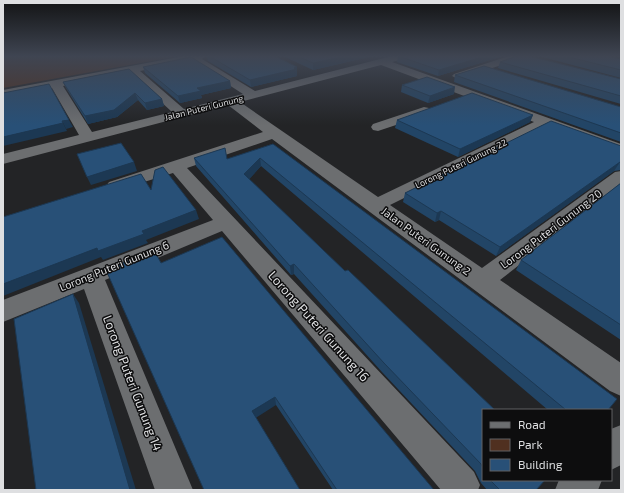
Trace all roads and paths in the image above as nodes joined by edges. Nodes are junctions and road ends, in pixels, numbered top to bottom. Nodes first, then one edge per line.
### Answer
1 (81, 79) edge
2 (143, 79) edge
3 (230, 79) edge
4 (314, 79) edge
5 (430, 79) edge
6 (447, 79) edge
7 (438, 82) junction
8 (56, 84) junction
9 (3, 94) edge
10 (470, 94) junction
11 (253, 95) junction
12 (230, 101) junction
13 (449, 102) edge
14 (435, 107) edge
15 (181, 113) junction
16 (546, 122) junction
17 (378, 127) dead end
18 (276, 133) junction
19 (88, 137) junction
20 (621, 149) edge
21 (3, 159) edge
22 (176, 166) junction
23 (621, 176) edge
24 (101, 191) edge
25 (375, 205) junction
26 (226, 222) junction
27 (91, 276) junction
28 (482, 281) junction
29 (3, 311) edge
30 (621, 381) edge
31 (621, 442) edge
32 (612, 451) edge
33 (583, 481) edge
34 (461, 485) dead end
35 (174, 490) edge
36 (574, 490) edge

1 - 8 street
2 - 15 street
3 - 11 street
4 - 11 street, Jalan Puteri Gunung
5 - 7 street
6 - 7 street
7 - 10 street
8 - 9 street
8 - 19 street
10 - 13 street
10 - 16 street
11 - 12 street, Jalan Puteri Gunung
12 - 15 street, Jalan Puteri Gunung
12 - 18 street, Jalan Puteri Gunung 2
14 - 17 street
15 - 19 street, Jalan Puteri Gunung
16 - 20 street
16 - 25 street, Lorong Puteri Gunung 22
18 - 22 street
18 - 25 street, Jalan Puteri Gunung 2
19 - 21 street, Jalan Puteri Gunung
22 - 24 street
22 - 26 street, Lorong Puteri Gunung 16
23 - 28 street, Lorong Puteri Gunung 20
25 - 28 street, Jalan Puteri Gunung 2
26 - 27 street, Lorong Puteri Gunung 6
26 - 34 street, Lorong Puteri Gunung 16
27 - 29 street, Lorong Puteri Gunung 6
27 - 35 street, Lorong Puteri Gunung 14
28 - 30 street, Jalan Puteri Gunung 2
31 - 32 street
33 - 36 street

